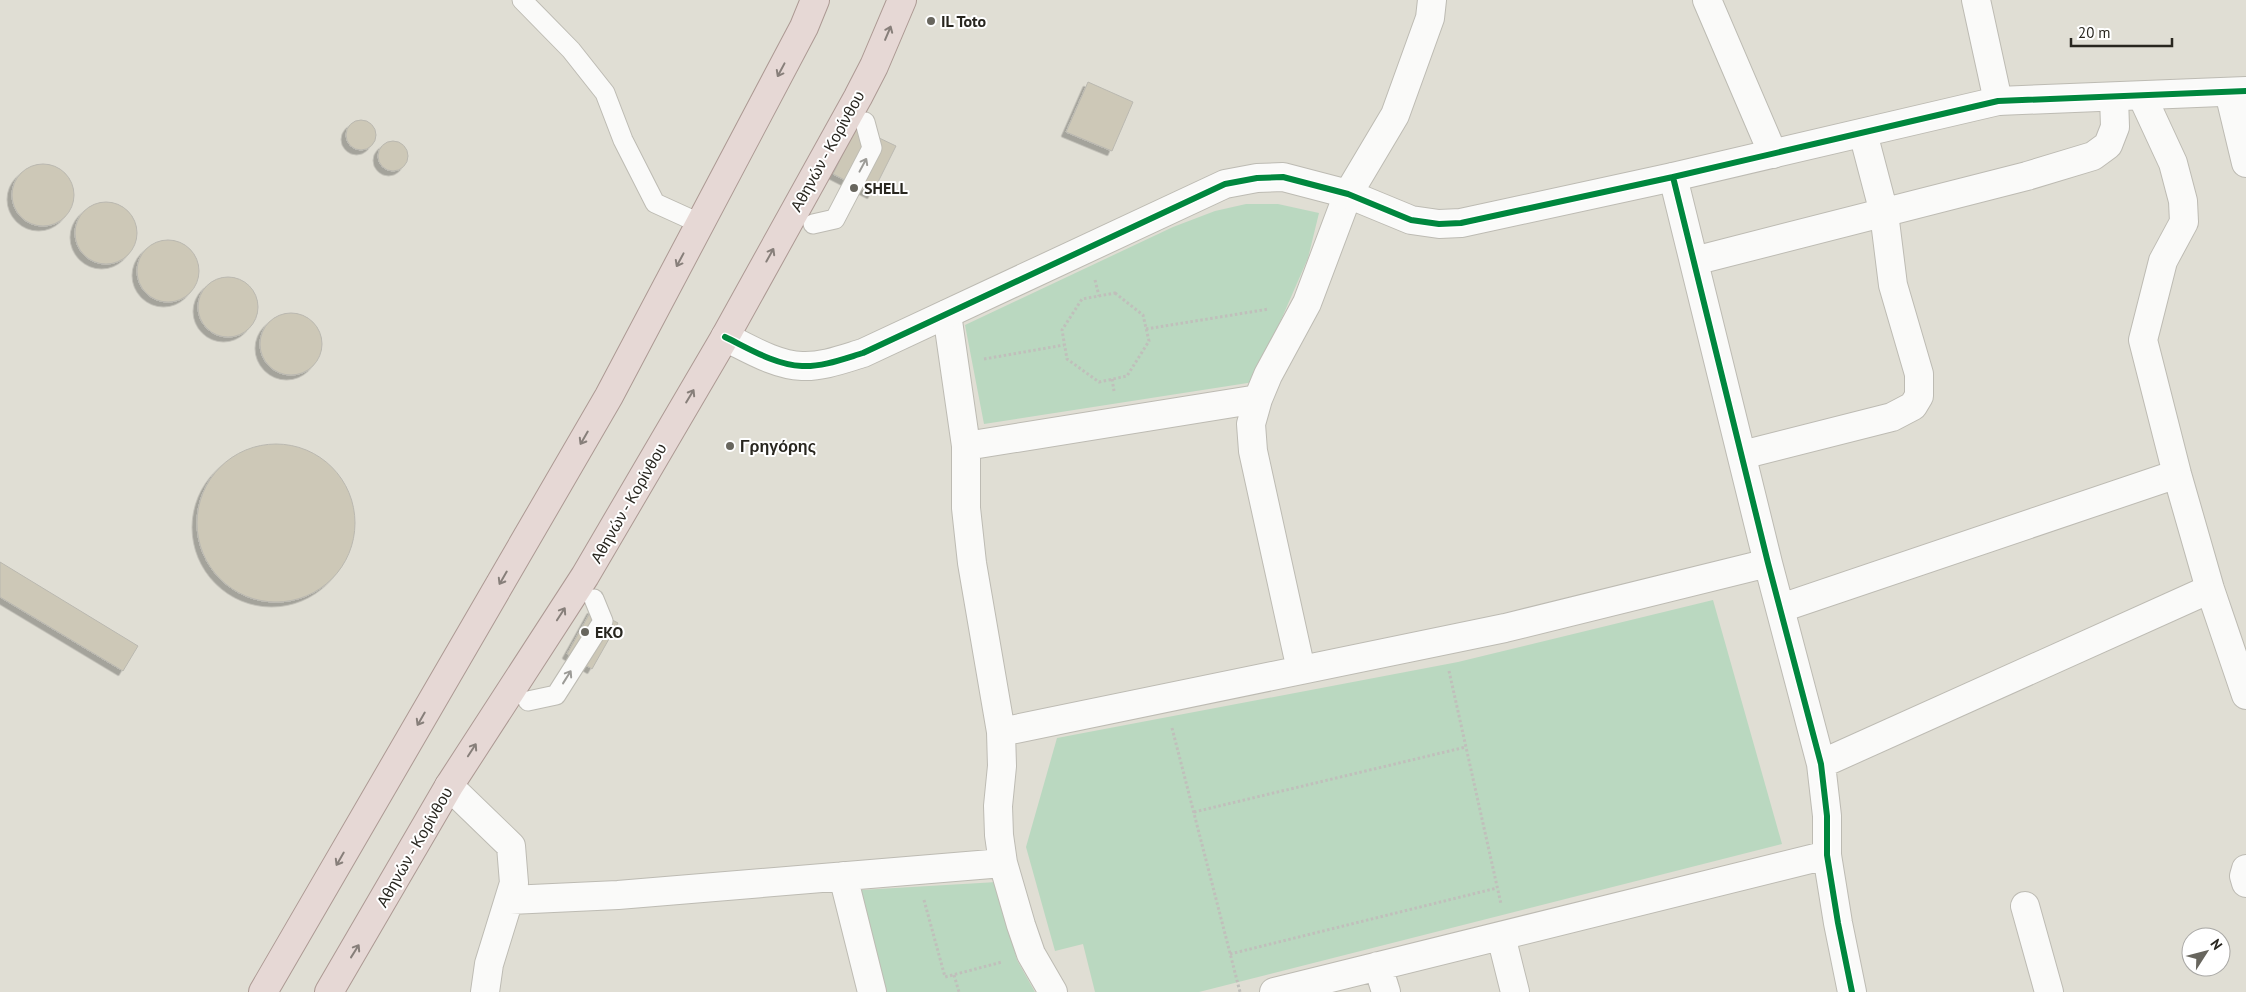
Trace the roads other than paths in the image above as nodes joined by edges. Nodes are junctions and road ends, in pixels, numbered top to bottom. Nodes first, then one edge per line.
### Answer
1 (522, 0) edge
2 (815, 0) edge
3 (902, 0) edge
4 (1432, 0) edge
5 (1707, 0) edge
6 (1976, 0) edge
7 (2238, 92) edge
8 (2142, 96) junction
9 (2114, 97) junction
10 (1998, 101) junction
11 (865, 122) dead end
12 (1863, 133) junction
13 (1773, 154) junction
14 (2246, 163) edge
15 (1673, 177) junction
16 (1348, 194) junction
17 (1884, 213) junction
18 (699, 223) junction
19 (812, 224) dead end
20 (1694, 261) junction
21 (947, 314) junction
22 (725, 338) junction
23 (1258, 400) junction
24 (966, 446) junction
25 (1742, 455) junction
26 (2176, 474) junction
27 (1768, 563) junction
28 (2210, 589) junction
29 (594, 599) dead end
30 (1781, 608) junction
31 (1300, 670) junction
32 (2246, 695) edge
33 (528, 701) dead end
34 (1001, 732) junction
35 (1821, 764) junction
36 (449, 786) junction
37 (1827, 855) junction
38 (1003, 864) junction
39 (2246, 869) edge
40 (843, 876) junction
41 (2246, 883) edge
42 (510, 900) junction
43 (2025, 906) dead end
44 (1504, 935) junction
45 (1378, 966) junction
46 (263, 992) edge
47 (329, 992) edge
48 (485, 992) edge
49 (872, 992) edge
50 (1053, 992) edge
51 (1274, 992) edge
52 (1386, 992) edge
53 (1516, 992) edge
54 (1852, 992) edge
55 (2050, 992) edge

1 - 18 lane
2 -> 18 highway
22 -> 3 highway, Αθηνών - Κορίνθου
4 - 16 street
5 - 13 street
6 - 10 street
7 - 8 street
7 - 14 street
8 - 9 street
8 - 26 street
9 - 10 street
9 - 17 street
10 - 12 street
19 -> 11 lane
12 - 13 street
12 - 17 street
13 - 15 street
15 - 16 street
15 - 20 street
16 - 21 street
16 - 23 street
17 - 20 street
17 - 25 street
18 -> 46 highway
20 - 25 street
21 - 22 street
21 - 24 street
36 -> 22 highway, Αθηνών - Κορίνθου
23 - 24 street
23 - 31 street
24 - 34 street
25 - 27 street
26 - 28 street
26 - 30 street
27 - 30 street
27 - 31 street
28 - 32 street
28 - 35 street
33 -> 29 lane
30 - 35 street
31 - 34 street
34 - 38 street
35 - 37 street
36 - 42 street
47 -> 36 highway, Αθηνών - Κορίνθου
37 - 44 street
37 - 54 street
38 - 40 street
38 - 50 street
39 - 41 street
40 - 42 street
40 - 49 street
42 - 48 street
43 - 55 street
44 - 45 street
44 - 53 street
45 - 51 street
45 - 52 street

